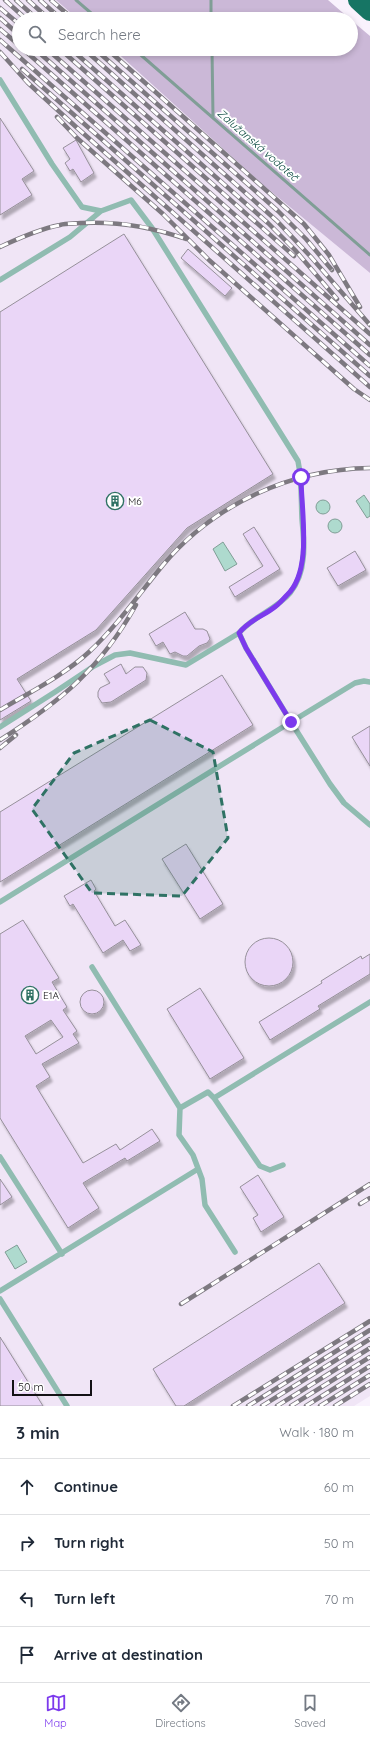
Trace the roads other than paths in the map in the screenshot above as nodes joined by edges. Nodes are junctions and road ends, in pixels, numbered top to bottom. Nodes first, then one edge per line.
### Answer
1 (358, 0) edge
2 (370, 11) edge
3 (0, 80) edge
4 (101, 211) junction
5 (0, 280) edge
6 (239, 633) junction
7 (370, 682) edge
8 (291, 722) junction
9 (0, 727) edge
10 (370, 824) edge
11 (0, 902) edge
12 (92, 967) dead end
13 (370, 1002) edge
14 (214, 1098) junction
15 (180, 1108) junction
16 (0, 1157) edge
17 (283, 1165) dead end
18 (198, 1169) junction
19 (235, 1252) dead end
20 (62, 1254) junction
21 (0, 1291) edge
22 (0, 1299) edge
23 (67, 1406) edge

1 - 2 highway
3 - 4 lane
4 - 5 lane
4 - 6 lane
6 - 8 lane
6 - 9 lane
7 - 8 lane
8 - 10 lane
8 - 11 lane
12 - 15 lane
13 - 14 lane
14 - 15 lane
14 - 17 lane
15 - 18 lane
16 - 20 lane
18 - 19 lane
18 - 20 lane
20 - 21 lane
22 - 23 lane

